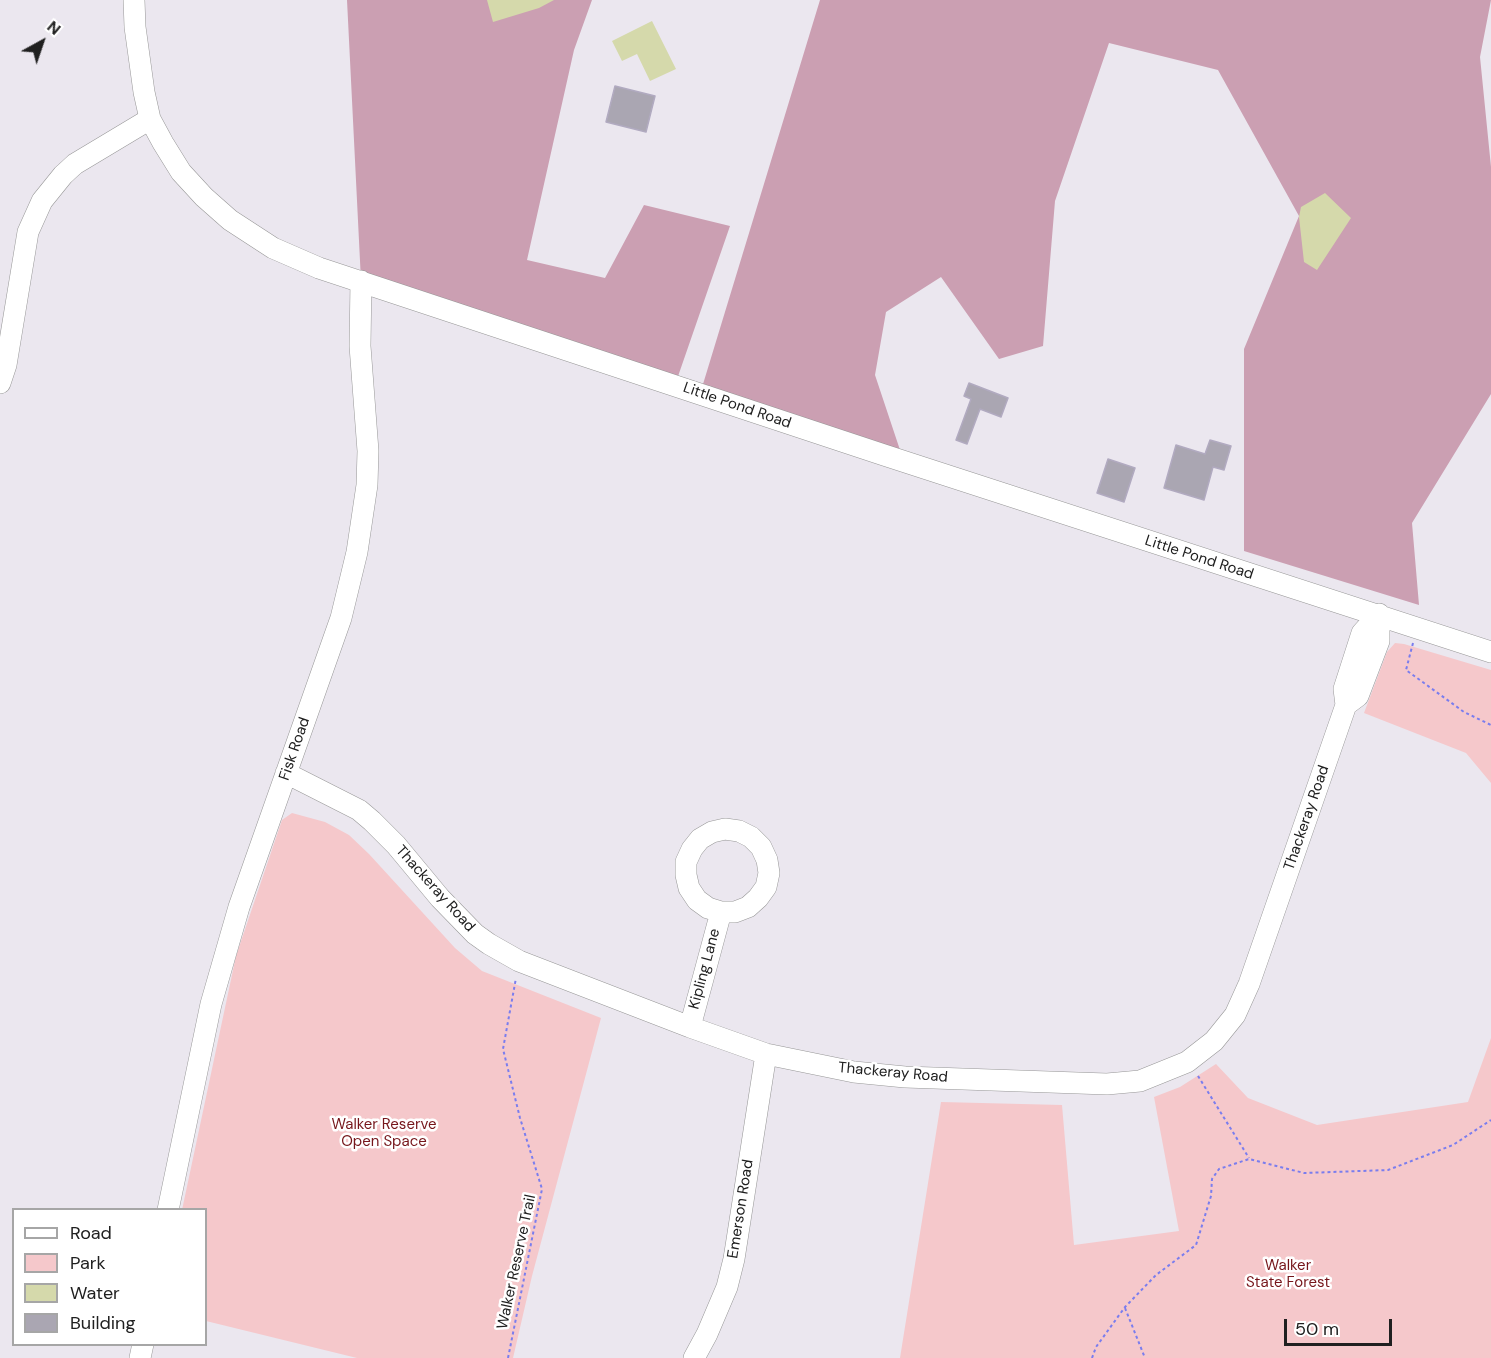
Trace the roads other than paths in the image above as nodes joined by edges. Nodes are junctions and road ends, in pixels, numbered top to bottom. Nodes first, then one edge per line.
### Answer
1 (135, 0) edge
2 (150, 119) junction
3 (362, 281) junction
4 (0, 383) edge
5 (1379, 615) junction
6 (1491, 652) edge
7 (286, 773) junction
8 (721, 912) dead end
9 (690, 1027) junction
10 (766, 1054) junction
11 (168, 1208) edge
12 (694, 1358) edge

1 - 2 street, Little Pond Road
2 - 3 street, Little Pond Road
2 - 4 street
3 - 5 street, Little Pond Road
3 - 7 street, Fisk Road
5 - 6 street, Little Pond Road
5 - 10 street, Thackeray Road
7 - 9 street, Thackeray Road
7 - 11 street, Fisk Road
8 - 9 street, Kipling Lane
9 - 10 street, Thackeray Road
10 - 12 street, Emerson Road

